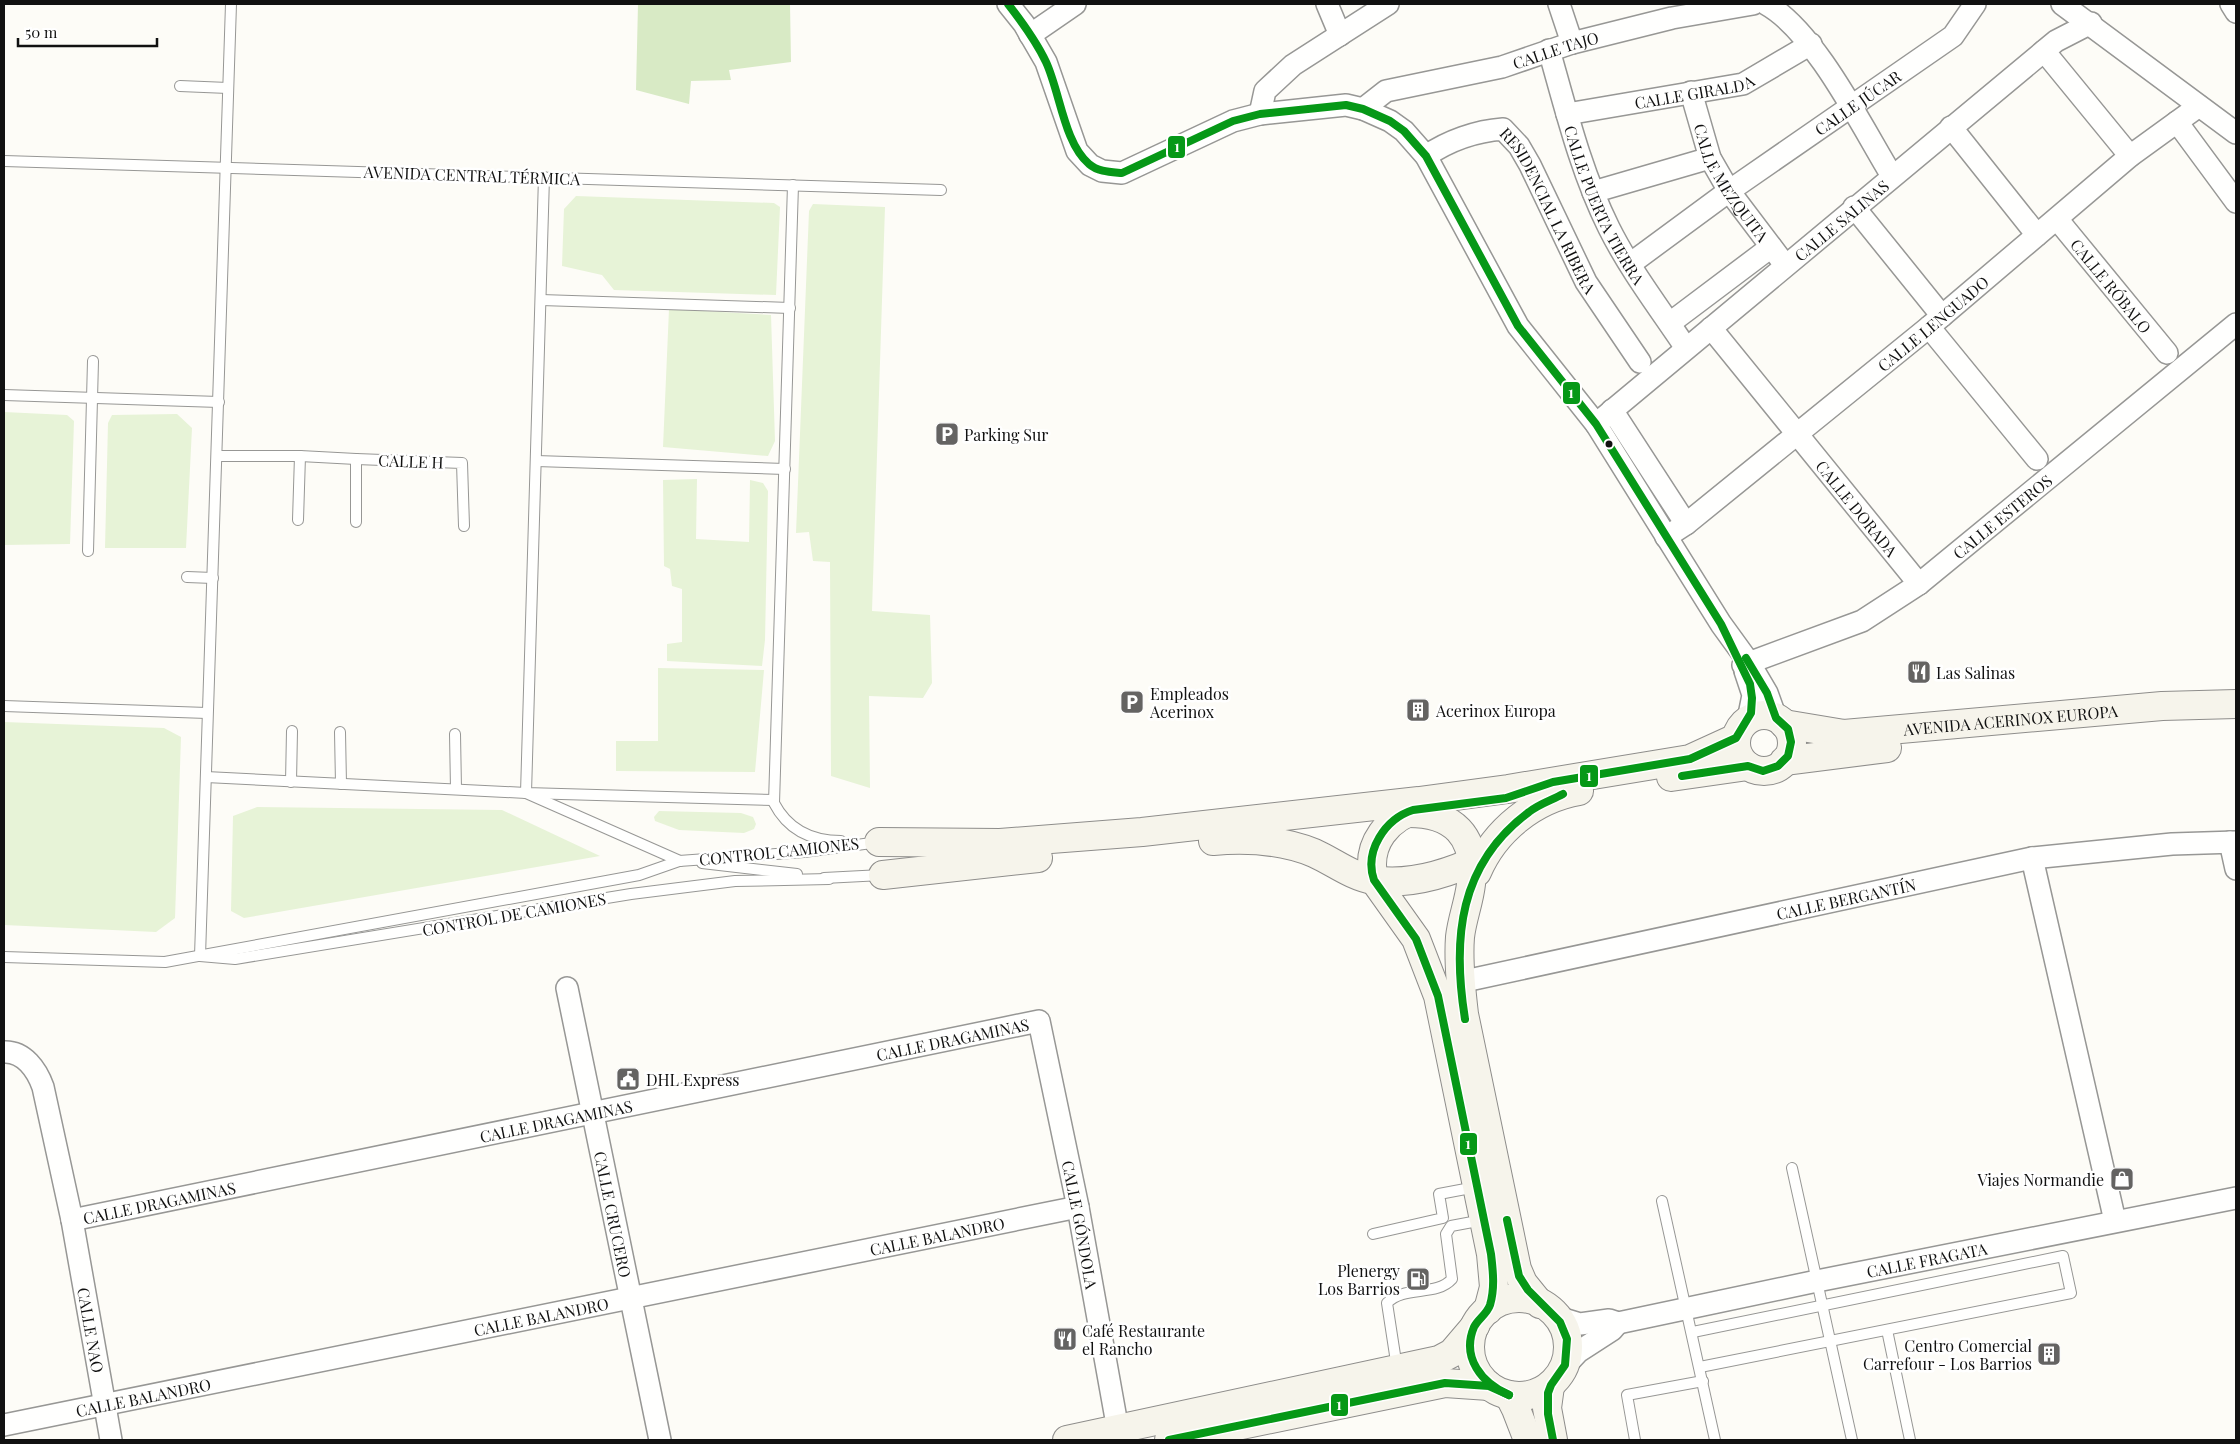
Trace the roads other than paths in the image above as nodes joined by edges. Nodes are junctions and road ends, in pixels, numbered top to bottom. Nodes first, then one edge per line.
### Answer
1 (231, 4) edge
2 (1008, 4) edge
3 (1075, 4) edge
4 (1327, 4) edge
5 (1388, 4) edge
6 (1559, 4) edge
7 (1753, 4) edge
8 (1975, 4) edge
9 (2062, 4) edge
10 (2231, 4) edge
11 (1775, 6) edge
12 (1670, 11) edge
13 (2236, 12) edge
14 (2091, 23) junction
15 (1340, 34) junction
16 (1030, 35) junction
17 (1572, 43) junction
18 (1811, 44) junction
19 (1549, 50) junction
20 (2044, 51) junction
21 (180, 86) dead end
22 (228, 88) junction
23 (1692, 92) junction
24 (2199, 106) junction
25 (1850, 107) junction
26 (1363, 109) junction
27 (1260, 114) junction
28 (1567, 114) junction
29 (2177, 122) junction
30 (1952, 127) junction
31 (2236, 133) edge
32 (1426, 156) junction
33 (2130, 156) junction
34 (1710, 158) junction
35 (4, 161) edge
36 (226, 167) junction
37 (1892, 176) junction
38 (544, 177) junction
39 (793, 185) junction
40 (941, 190) dead end
41 (1729, 191) junction
42 (1593, 192) junction
43 (2236, 202) edge
44 (1854, 207) junction
45 (2057, 218) junction
46 (2037, 235) junction
47 (1771, 247) junction
48 (1630, 264) junction
49 (1785, 265) junction
50 (541, 300) junction
51 (790, 308) junction
52 (1935, 321) junction
53 (1670, 323) junction
54 (2236, 324) edge
55 (1711, 328) junction
56 (1686, 348) junction
57 (2167, 353) dead end
58 (93, 361) dead end
59 (1640, 362) dead end
60 (4, 395) edge
61 (92, 398) junction
62 (219, 402) junction
63 (1612, 410) junction
64 (1596, 424) junction
65 (1796, 433) junction
66 (217, 456) junction
67 (300, 456) junction
68 (356, 459) junction
69 (2037, 459) dead end
70 (536, 461) junction
71 (785, 469) junction
72 (298, 520) dead end
73 (356, 522) dead end
74 (1686, 524) junction
75 (464, 526) dead end
76 (1666, 537) junction
77 (88, 551) dead end
78 (187, 577) dead end
79 (213, 578) junction
80 (1918, 584) junction
81 (1747, 664) junction
82 (2236, 704) edge
83 (4, 706) edge
84 (207, 713) junction
85 (2236, 715) edge
86 (1780, 721) junction
87 (1742, 729) junction
88 (292, 731) dead end
89 (340, 732) dead end
90 (455, 734) dead end
91 (1784, 761) junction
92 (1748, 766) junction
93 (206, 777) junction
94 (291, 782) junction
95 (1553, 782) junction
96 (340, 784) junction
97 (456, 790) junction
98 (526, 793) junction
99 (774, 802) junction
100 (1404, 813) junction
101 (1263, 818) junction
102 (879, 842) junction
103 (2233, 842) edge
104 (2032, 858) junction
105 (679, 861) junction
106 (1475, 868) junction
107 (2236, 869) edge
108 (883, 875) joint
109 (829, 878) junction
110 (1374, 880) junction
111 (200, 956) junction
112 (4, 957) edge
113 (1460, 982) junction
114 (567, 988) dead end
115 (1040, 1021) joint
116 (4, 1052) edge
117 (593, 1112) junction
118 (1792, 1168) dead end
119 (1477, 1187) junction
120 (2236, 1198) edge
121 (1662, 1201) dead end
122 (1078, 1207) junction
123 (1443, 1218) junction
124 (72, 1220) junction
125 (1484, 1220) junction
126 (2115, 1221) junction
127 (1451, 1226) junction
128 (1372, 1234) dead end
129 (1817, 1281) junction
130 (631, 1298) junction
131 (1822, 1306) junction
132 (1686, 1308) junction
133 (1549, 1310) junction
134 (1482, 1318) junction
135 (1618, 1323) junction
136 (1887, 1330) junction
137 (1693, 1332) junction
138 (1830, 1341) junction
139 (1700, 1367) junction
140 (1397, 1371) junction
141 (1557, 1377) junction
142 (1703, 1381) junction
143 (1499, 1390) junction
144 (103, 1405) junction
145 (4, 1425) edge
146 (1118, 1430) junction
147 (111, 1440) edge
148 (660, 1440) edge
149 (1067, 1440) edge
150 (1170, 1440) edge
151 (1528, 1440) edge
152 (1553, 1440) edge
153 (1635, 1440) edge
154 (1715, 1440) edge
155 (1852, 1440) edge
156 (1910, 1440) edge

1 - 22 lane
2 - 16 street
3 - 16 street
4 - 15 street
5 - 15 street
6 - 17 street
7 - 12 street, CALLE TAJO
8 - 25 street, CALLE JÚCAR
9 - 14 street
10 - 13 street
11 - 18 street
12 - 17 street, CALLE TAJO
14 - 20 street, CALLE SALINAS
14 - 24 street
15 - 27 street
16 - 27 street
17 - 19 street, CALLE TAJO
18 - 23 street, CALLE GIRALDA
18 - 25 street
19 - 26 street, CALLE TAJO
19 - 28 street, CALLE PUERTA TIERRA
20 - 30 street, CALLE SALINAS
20 - 33 street
21 - 22 lane
22 - 36 lane
23 - 28 street, CALLE GIRALDA
23 - 34 street, CALLE MEZQUITA
24 - 29 street, CALLE LENGUADO
24 - 31 street
25 - 37 street
25 - 41 street, CALLE JÚCAR
26 - 27 street
26 - 32 street
28 - 42 street, CALLE PUERTA TIERRA
29 - 33 street, CALLE LENGUADO
29 - 43 street
30 - 37 street, CALLE SALINAS
30 - 46 street
32 - 59 street, RESIDENCIAL LA RIBERA
32 - 64 street
33 - 45 street, CALLE LENGUADO
34 - 41 street, CALLE MEZQUITA
34 - 42 street
35 - 36 lane, AVENIDA CENTRAL TÉRMICA
36 - 38 lane, AVENIDA CENTRAL TÉRMICA
36 - 62 lane
37 - 44 street, CALLE SALINAS
38 - 39 lane, AVENIDA CENTRAL TÉRMICA
38 - 50 lane
39 - 40 lane, AVENIDA CENTRAL TÉRMICA
39 - 51 lane
41 - 47 street, CALLE MEZQUITA
41 - 48 street, CALLE JÚCAR
42 - 48 street, CALLE PUERTA TIERRA
44 - 49 street, CALLE SALINAS
44 - 52 street
45 - 46 street, CALLE LENGUADO
45 - 57 street, CALLE RÓBALO
46 - 52 street, CALLE LENGUADO
47 - 49 street, CALLE MEZQUITA
47 - 53 street
48 - 53 street, CALLE PUERTA TIERRA
49 - 55 street, CALLE SALINAS
50 - 51 lane
50 - 70 lane
51 - 71 lane
52 - 65 street, CALLE LENGUADO
52 - 69 street
53 - 56 street, CALLE PUERTA TIERRA
54 - 80 street, CALLE ESTEROS
55 - 56 street, CALLE SALINAS
55 - 65 street, CALLE DORADA
56 - 63 street, CALLE SALINAS
58 - 61 lane
60 - 61 lane
61 - 62 lane
61 - 77 lane
62 - 66 lane
63 - 64 street, CALLE SALINAS
63 - 74 street
64 - 76 street
65 - 74 street, CALLE LENGUADO
65 - 80 street, CALLE DORADA
66 - 67 lane, CALLE H
66 - 79 lane
67 - 68 lane, CALLE H
67 - 72 lane
68 - 73 lane, CALLE H
68 - 75 lane, CALLE H
70 - 71 lane
70 - 98 lane
71 - 99 lane
74 - 76 street, CALLE LENGUADO
76 - 81 street
78 - 79 lane
79 - 84 lane
80 - 81 street, CALLE ESTEROS
81 - 86 street
81 - 87 street
82 - 86 street, AVENIDA ACERINOX EUROPA
83 - 84 lane
84 - 93 lane
85 - 91 street, AVENIDA ACERINOX EUROPA
86 - 87 street
86 - 91 street
87 - 92 street
87 - 95 street
88 - 94 lane
89 - 96 lane
90 - 97 lane
91 - 92 street
92 - 106 street
93 - 94 lane
93 - 111 lane
94 - 96 lane
95 - 100 street
95 - 101 street
96 - 97 lane
97 - 98 lane
98 - 99 lane
98 - 105 lane
99 - 102 lane
100 - 101 street
100 - 106 street
100 - 110 street
101 - 102 street
102 - 105 lane, CONTROL CAMIONES
103 - 104 street, CALLE BERGANTÍN
103 - 107 street
104 - 113 street, CALLE BERGANTÍN
104 - 126 street
105 - 109 lane
105 - 111 lane
106 - 110 street
106 - 113 street
108 - 109 lane
108 - 110 street
109 - 111 lane, CONTROL DE CAMIONES
110 - 119 street
111 - 112 lane
113 - 133 street
114 - 117 street, CALLE CRUCERO
115 - 117 street, CALLE DRAGAMINAS
115 - 122 street, CALLE GÓNDOLA
116 - 124 street, CALLE NAO
117 - 124 street, CALLE DRAGAMINAS
117 - 130 street, CALLE CRUCERO
118 - 129 lane
119 - 123 lane
119 - 125 street
120 - 126 street, CALLE FRAGATA
121 - 132 lane
122 - 130 street, CALLE BALANDRO
122 - 146 street, CALLE GÓNDOLA
123 - 127 lane
123 - 128 lane
124 - 144 street, CALLE NAO
125 - 127 lane
125 - 134 street
126 - 129 street, CALLE FRAGATA
127 - 140 lane
129 - 131 lane
129 - 132 street, CALLE FRAGATA
130 - 144 street, CALLE BALANDRO
130 - 148 street, CALLE CRUCERO
131 - 136 lane
131 - 137 lane
131 - 138 lane
132 - 135 street, CALLE FRAGATA
132 - 137 lane
133 - 134 street
133 - 135 street, CALLE FRAGATA
133 - 141 street
134 - 140 street
134 - 143 street
135 - 141 street, CALLE FRAGATA
136 - 138 lane
136 - 156 lane
137 - 139 lane
138 - 139 lane
138 - 155 lane
139 - 142 lane
140 - 146 street
141 - 143 street
141 - 152 street
142 - 153 lane
142 - 154 lane
143 - 150 street
143 - 151 street
144 - 145 street, CALLE BALANDRO
144 - 147 street, CALLE NAO
146 - 149 street

